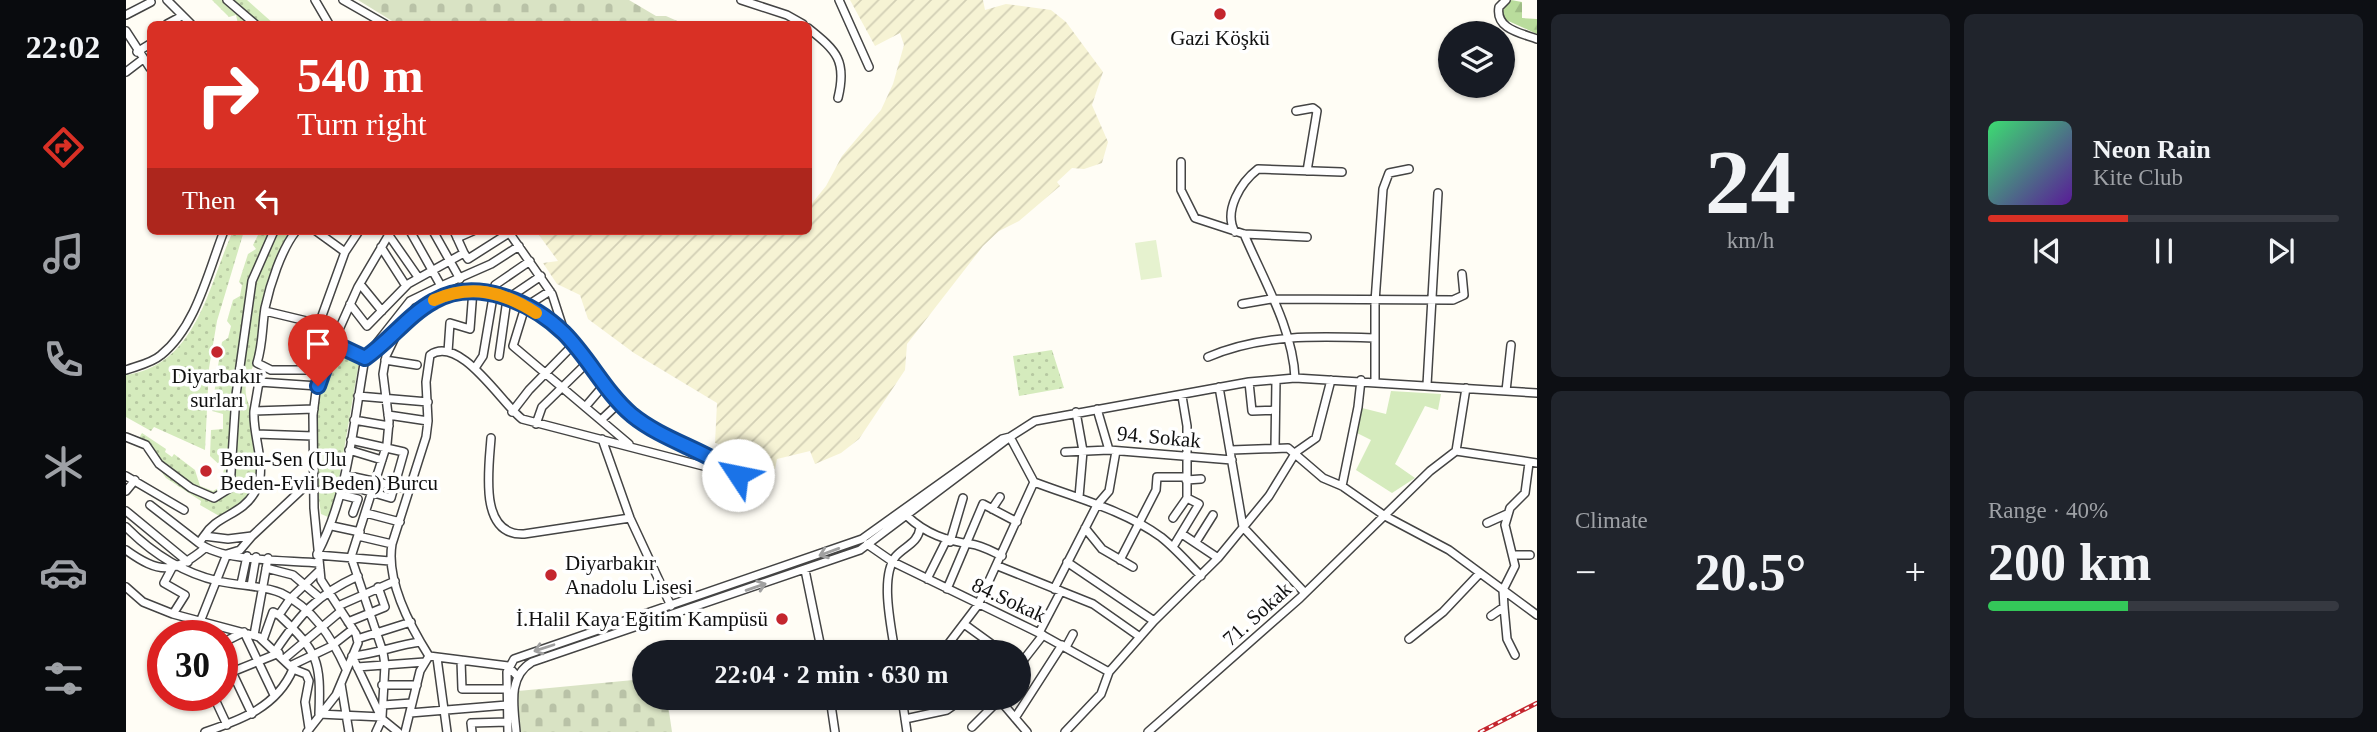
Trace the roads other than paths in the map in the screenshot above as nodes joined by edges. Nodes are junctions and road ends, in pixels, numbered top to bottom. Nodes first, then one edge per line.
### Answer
1 (167, 0) edge
2 (227, 0) edge
3 (315, 0) edge
4 (343, 0) edge
5 (741, 0) edge
6 (839, 0) edge
7 (1506, 0) edge
8 (151, 2) dead end
9 (126, 15) edge
10 (182, 16) junction
11 (173, 21) edge
12 (188, 21) edge
13 (252, 21) edge
14 (328, 21) edge
15 (380, 21) edge
16 (798, 21) edge
17 (126, 31) edge
18 (812, 31) edge
19 (1537, 39) edge
20 (147, 46) edge
21 (137, 52) junction
22 (143, 59) junction
23 (147, 64) edge
24 (869, 67) dead end
25 (126, 72) edge
26 (838, 98) dead end
27 (1296, 111) dead end
28 (1181, 162) dead end
29 (1409, 169) dead end
30 (1307, 171) junction
31 (1342, 172) dead end
32 (1438, 193) dead end
33 (1240, 233) junction
34 (222, 235) edge
35 (272, 235) edge
36 (294, 235) edge
37 (322, 235) edge
38 (355, 235) edge
39 (388, 235) edge
40 (390, 235) edge
41 (413, 235) edge
42 (435, 235) edge
43 (456, 235) edge
44 (504, 235) edge
45 (510, 235) edge
46 (1307, 237) dead end
47 (519, 246) junction
48 (381, 247) junction
49 (345, 251) junction
50 (464, 253) junction
51 (450, 259) junction
52 (530, 261) junction
53 (433, 268) junction
54 (1462, 274) dead end
55 (541, 276) junction
56 (418, 277) junction
57 (460, 279) junction
58 (360, 284) junction
59 (406, 286) junction
60 (441, 286) junction
61 (473, 290) junction
62 (550, 291) junction
63 (492, 293) junction
64 (507, 299) junction
65 (1271, 299) junction
66 (1430, 301) junction
67 (1375, 302) junction
68 (350, 304) junction
69 (1242, 304) dead end
70 (525, 307) junction
71 (382, 311) junction
72 (265, 312) junction
73 (398, 331) junction
74 (565, 334) junction
75 (1287, 337) junction
76 (1374, 338) junction
77 (333, 343) junction
78 (573, 345) junction
79 (1511, 345) dead end
80 (448, 352) junction
81 (499, 356) dead end
82 (1208, 357) dead end
83 (365, 358) junction
84 (385, 360) junction
85 (587, 363) junction
86 (417, 365) dead end
87 (475, 368) junction
88 (126, 370) edge
89 (324, 370) junction
90 (547, 372) junction
91 (1296, 378) junction
92 (1276, 380) junction
93 (1331, 380) junction
94 (1361, 380) junction
95 (1375, 381) junction
96 (1249, 382) junction
97 (604, 385) junction
98 (1427, 385) junction
99 (318, 386) junction
100 (563, 386) junction
101 (1219, 387) junction
102 (1466, 388) junction
103 (1506, 391) junction
104 (1537, 393) edge
105 (358, 396) junction
106 (1182, 396) junction
107 (386, 398) junction
108 (428, 402) junction
109 (620, 402) junction
110 (586, 406) junction
111 (314, 409) junction
112 (1097, 409) junction
113 (1275, 410) junction
114 (254, 411) junction
115 (512, 412) junction
116 (1076, 412) junction
117 (388, 415) junction
118 (354, 420) junction
119 (601, 420) junction
120 (428, 421) junction
121 (536, 424) junction
122 (389, 426) junction
123 (256, 434) junction
124 (313, 436) junction
125 (126, 437) edge
126 (1010, 437) junction
127 (491, 438) dead end
128 (602, 439) junction
129 (351, 440) junction
130 (635, 448) junction
131 (1275, 448) junction
132 (385, 449) junction
133 (349, 450) junction
134 (1113, 450) junction
135 (1231, 450) junction
136 (1083, 451) junction
137 (1065, 452) dead end
138 (1296, 452) junction
139 (1456, 452) junction
140 (1188, 459) junction
141 (382, 460) junction
142 (1232, 460) junction
143 (1533, 463) edge
144 (126, 475) edge
145 (345, 475) junction
146 (314, 478) junction
147 (1186, 478) junction
148 (1201, 479) dead end
149 (135, 480) junction
150 (377, 481) junction
151 (1034, 482) junction
152 (344, 484) junction
153 (394, 486) junction
154 (1342, 486) junction
155 (410, 489) junction
156 (126, 491) edge
157 (373, 493) junction
158 (342, 495) junction
159 (1000, 497) dead end
160 (1079, 497) junction
161 (963, 498) dead end
162 (1187, 498) junction
163 (150, 505) dead end
164 (1097, 505) junction
165 (338, 509) junction
166 (992, 509) junction
167 (184, 510) dead end
168 (126, 511) edge
169 (353, 513) junction
170 (1507, 514) junction
171 (366, 515) junction
172 (1213, 515) dead end
173 (907, 516) junction
174 (1385, 516) junction
175 (631, 518) junction
176 (1173, 518) dead end
177 (400, 522) junction
178 (1017, 522) junction
179 (1486, 523) dead end
180 (1139, 524) junction
181 (332, 526) junction
182 (126, 527) edge
183 (1243, 527) junction
184 (920, 528) junction
185 (1085, 528) junction
186 (359, 534) junction
187 (1182, 534) junction
188 (252, 536) junction
189 (862, 539) junction
190 (948, 540) junction
191 (1196, 542) junction
192 (203, 543) junction
193 (392, 544) junction
194 (868, 545) junction
195 (966, 545) junction
196 (1173, 547) junction
197 (126, 550) edge
198 (227, 554) junction
199 (1514, 555) junction
200 (1530, 555) dead end
201 (351, 556) junction
202 (1002, 556) junction
203 (252, 557) junction
204 (268, 558) junction
205 (1218, 558) junction
206 (1120, 560) junction
207 (390, 561) junction
208 (893, 562) junction
209 (1067, 562) junction
210 (319, 563) junction
211 (180, 566) junction
212 (998, 566) junction
213 (266, 568) junction
214 (1133, 568) dead end
215 (806, 570) junction
216 (1480, 573) junction
217 (358, 576) junction
218 (1201, 576) junction
219 (927, 579) junction
220 (216, 581) junction
221 (395, 581) junction
222 (241, 584) junction
223 (305, 585) junction
224 (251, 586) junction
225 (126, 587) edge
226 (378, 587) junction
227 (262, 589) junction
228 (947, 589) junction
229 (328, 590) junction
230 (1057, 590) junction
231 (1503, 590) junction
232 (364, 592) junction
233 (1305, 593) junction
234 (320, 597) junction
235 (290, 599) junction
236 (978, 605) junction
237 (671, 606) junction
238 (259, 607) junction
239 (1504, 607) junction
240 (340, 608) junction
241 (307, 610) junction
242 (371, 612) junction
243 (173, 614) junction
244 (276, 614) junction
245 (1491, 615) dead end
246 (1537, 615) edge
247 (193, 620) edge
248 (201, 620) edge
249 (1154, 621) junction
250 (411, 622) junction
251 (964, 624) junction
252 (350, 625) junction
253 (292, 627) junction
254 (322, 627) junction
255 (238, 631) edge
256 (377, 631) junction
257 (244, 632) junction
258 (1041, 634) junction
259 (1073, 634) dead end
260 (238, 635) edge
261 (254, 635) junction
262 (1140, 637) junction
263 (357, 639) junction
264 (1409, 639) dead end
265 (263, 640) junction
266 (306, 640) junction
267 (819, 640) edge
268 (893, 640) edge
269 (955, 640) edge
270 (982, 640) edge
271 (334, 642) junction
272 (420, 642) junction
273 (1064, 646) junction
274 (1031, 648) edge
275 (383, 652) junction
276 (280, 654) junction
277 (315, 654) junction
278 (1515, 655) dead end
279 (352, 656) junction
280 (430, 658) junction
281 (461, 660) junction
282 (258, 662) junction
283 (385, 665) junction
284 (508, 666) junction
285 (292, 667) junction
286 (357, 667) junction
287 (346, 669) junction
288 (238, 670) edge
289 (1109, 672) junction
290 (517, 676) junction
291 (341, 683) junction
292 (238, 685) edge
293 (382, 685) junction
294 (416, 685) junction
295 (506, 689) junction
296 (274, 695) junction
297 (320, 698) junction
298 (305, 702) junction
299 (412, 703) junction
300 (383, 705) junction
301 (508, 705) junction
302 (444, 710) junction
303 (832, 710) edge
304 (904, 710) edge
305 (947, 710) edge
306 (988, 710) edge
307 (1008, 710) edge
308 (222, 711) edge
309 (410, 713) junction
310 (252, 714) junction
311 (319, 715) junction
312 (346, 717) junction
313 (382, 718) junction
314 (1015, 718) junction
315 (905, 719) junction
316 (490, 722) junction
317 (508, 722) junction
318 (230, 724) junction
319 (972, 727) dead end
320 (308, 730) edge
321 (205, 732) edge
322 (234, 732) edge
323 (349, 732) edge
324 (376, 732) edge
325 (398, 732) edge
326 (405, 732) edge
327 (447, 732) edge
328 (472, 732) edge
329 (491, 732) edge
330 (508, 732) edge
331 (516, 732) edge
332 (835, 732) edge
333 (907, 732) edge
334 (1026, 732) edge
335 (1065, 732) edge
336 (1147, 732) edge

1 - 10 street
2 - 13 street
3 - 14 street
4 - 15 street
5 - 16 street
6 - 24 street
7 - 19 street
8 - 9 street
10 - 11 street
10 - 12 street
17 - 21 street
18 - 26 street
20 - 21 street
21 - 22 street
22 - 23 street
22 - 25 street
27 - 30 street
28 - 33 street
29 - 67 street
30 - 31 street
30 - 33 street
32 - 66 street
33 - 46 street
33 - 65 street
34 - 88 street
35 - 125 street
36 - 72 street
37 - 49 street
38 - 49 street
39 - 48 street
40 - 56 street
41 - 53 street
42 - 51 street
43 - 50 street
44 - 50 street
45 - 47 street
47 - 52 street
47 - 57 street
48 - 58 street
48 - 59 street
49 - 72 street
50 - 51 street
51 - 53 street
51 - 57 street
52 - 55 street
52 - 63 street
53 - 56 street
53 - 60 street
54 - 66 street
55 - 62 street
55 - 64 street
56 - 59 street
57 - 60 street
58 - 68 street
58 - 71 street
59 - 71 street
60 - 83 street
61 - 63 street
61 - 73 street
61 - 80 street
62 - 70 street
62 - 74 street
63 - 64 street
63 - 87 street
64 - 70 street
64 - 81 street
65 - 67 street
65 - 69 street
65 - 75 street
66 - 67 street
66 - 98 street
67 - 76 street
68 - 71 street
68 - 77 street
70 - 74 street
70 - 90 street
72 - 89 street
73 - 83 street
73 - 84 street
74 - 78 street
75 - 76 street
75 - 82 street
75 - 91 street
76 - 95 street
77 - 83 street
77 - 89 street
78 - 85 street
78 - 90 street
79 - 103 street
80 - 87 street
80 - 108 street
83 - 105 street
84 - 86 street
84 - 107 street
85 - 97 street
85 - 100 street
87 - 115 street
89 - 99 street
90 - 100 street
90 - 115 street
91 - 92 street
91 - 93 street
92 - 96 street
92 - 113 street
93 - 94 street
93 - 138 street
94 - 95 street
94 - 154 street
95 - 98 street
96 - 101 street
96 - 113 street
97 - 109 street
97 - 110 street
98 - 102 street
99 - 111 street
99 - 114 street
100 - 110 street
100 - 121 street
101 - 106 street
101 - 135 street
102 - 103 street
102 - 139 street
103 - 104 street
105 - 107 street
105 - 118 street
106 - 112 street
106 - 140 street
107 - 108 street
107 - 117 street
108 - 120 street
109 - 119 street
109 - 130 street
110 - 119 street
111 - 114 street
111 - 124 street
112 - 116 street
112 - 134 street
113 - 131 street
114 - 123 street
115 - 121 street
116 - 126 street
116 - 136 street
117 - 120 street
117 - 122 street
118 - 122 street
118 - 129 street
119 - 130 street
120 - 155 street
121 - 128 street
122 - 132 street
123 - 124 street
123 - 192 street
124 - 146 street
126 - 151 street
126 - 173 street
126 - 189 street
127 - 175 street
128 - 130 street
128 - 175 street
129 - 132 street
129 - 133 street
131 - 135 street
131 - 138 street
132 - 141 street
132 - 153 street
133 - 141 street
133 - 145 street
134 - 136 street, 94. Sokak
134 - 140 street, 94. Sokak
134 - 164 street
135 - 142 street
136 - 137 street, 94. Sokak
136 - 160 street
138 - 154 street
138 - 183 street
139 - 143 street
139 - 174 street, 71. Sokak
140 - 142 street, 94. Sokak
140 - 147 street
141 - 150 street
142 - 183 street
143 - 170 street
144 - 149 street
145 - 150 street
145 - 152 street
146 - 188 street
146 - 210 street
147 - 148 street
147 - 162 street
147 - 180 street
149 - 156 street
149 - 167 street
150 - 153 street
150 - 157 street
151 - 160 street
151 - 178 street
152 - 157 street
152 - 158 street
153 - 155 street
153 - 157 street
154 - 174 street
155 - 177 street
157 - 171 street
158 - 165 street
158 - 169 street
159 - 166 street
160 - 164 street
161 - 190 street
162 - 176 street
162 - 187 street
163 - 192 street
164 - 180 street
164 - 185 street
165 - 169 street
165 - 181 street
166 - 178 street
166 - 195 street
168 - 211 street
169 - 171 street
170 - 179 street
170 - 199 street
171 - 177 street
171 - 186 street
172 - 191 street
173 - 184 street
173 - 194 street
174 - 216 street
174 - 233 street, 71. Sokak
175 - 237 street
177 - 193 street
178 - 202 street
180 - 196 street
180 - 206 street
181 - 186 street
181 - 210 street
182 - 211 street
183 - 205 street
183 - 233 street
184 - 190 street
184 - 208 street
185 - 206 street
185 - 209 street
186 - 193 street
186 - 201 street
187 - 191 street
187 - 196 street
188 - 192 street
188 - 198 street
189 - 194 street, 84.Sokak
189 -> 237 street
190 - 195 street
190 - 219 street
191 - 205 street
192 - 198 street
192 - 211 street
193 - 207 street
194 - 208 street, 84.Sokak
194 - 215 street
195 - 202 street
195 - 228 street
196 - 218 street
197 - 211 street
198 - 203 street
198 - 220 street
199 - 200 street
199 - 231 street
201 - 207 street
201 - 210 street
201 - 217 street
202 - 212 street
203 - 204 street
203 - 222 street
203 - 224 street
204 - 210 street
204 - 213 street
205 - 218 street
206 - 214 street
207 - 221 street
208 - 219 street, 84.Sokak
208 - 268 street
209 - 230 street
209 - 249 street
210 - 223 street
210 - 229 street
211 - 220 street
211 - 243 street
212 - 230 street
212 - 236 street
213 - 223 street
213 - 227 street
215 - 267 street
290 -> 215 street
216 - 231 street
216 - 264 street
217 - 229 street
217 - 232 street
218 - 249 street
219 - 228 street, 84.Sokak
220 - 222 street
220 - 248 street
221 - 226 street
221 - 250 street
222 - 224 street
223 - 234 street
223 - 235 street
224 - 227 street
225 - 243 street
226 - 232 street
226 - 242 street
227 - 235 street
227 - 238 street
228 - 236 street, 84.Sokak
229 - 234 street
229 - 240 street
230 - 258 street
230 - 262 street
231 - 239 street
231 - 246 street
232 - 240 street
232 - 242 street
233 - 336 street, 71. Sokak
234 - 241 street
235 - 241 street
235 - 244 street
236 - 251 street
236 - 258 street, 84.Sokak
237 -> 284 street
238 - 244 street
238 - 261 street
239 - 245 street
239 - 278 street
240 - 252 street
240 - 254 street
241 - 253 street
241 - 254 street
242 - 252 street
242 - 256 street
243 - 247 street
244 - 253 street
244 - 265 street
249 - 262 street
250 - 256 street
250 - 272 street
251 - 269 street
251 - 270 street
252 - 263 street
252 - 271 street
253 - 266 street
253 - 276 street
254 - 266 street
254 - 271 street
255 - 257 street
256 - 263 street
256 - 275 street
257 - 260 street
257 - 261 street
257 - 282 street
258 - 273 street, 84.Sokak
258 - 274 street
259 - 273 street
261 - 265 street
262 - 289 street
263 - 279 street
265 - 276 street
266 - 276 street
266 - 277 street
271 - 277 street
271 - 287 street
272 - 275 street
272 - 280 street
273 - 289 street, 84.Sokak
273 - 314 street
275 - 279 street
275 - 283 street
276 - 282 street
276 - 285 street
277 - 285 street
277 - 297 street
279 - 286 street
279 - 287 street
280 - 281 street
280 - 283 street
280 - 294 street
280 - 302 street
281 - 284 street
281 - 295 street
282 - 288 street
282 - 296 street
283 - 286 street
283 - 293 street
284 - 290 street
284 - 295 street
285 - 296 street
285 - 298 street
286 - 313 street
287 - 291 street
289 - 335 street
290 - 331 street
291 - 311 street
291 - 312 street
292 - 310 street
293 - 294 street
293 - 300 street
294 - 299 street
295 - 301 street
296 - 310 street
297 - 298 street
297 - 311 street
298 - 320 street
299 - 300 street
299 - 309 street
300 - 313 street
301 - 302 street
301 - 317 street
302 - 309 street
302 - 327 street
303 - 332 street
304 - 315 street
305 - 315 street
306 - 319 street
307 - 314 street
308 - 318 street
309 - 326 street
310 - 318 street
311 - 312 street
311 - 320 street
312 - 313 street
312 - 323 street
313 - 324 street
313 - 325 street
314 - 334 street
315 - 333 street
316 - 317 street
316 - 328 street
316 - 329 street
317 - 330 street
318 - 321 street
318 - 322 street

